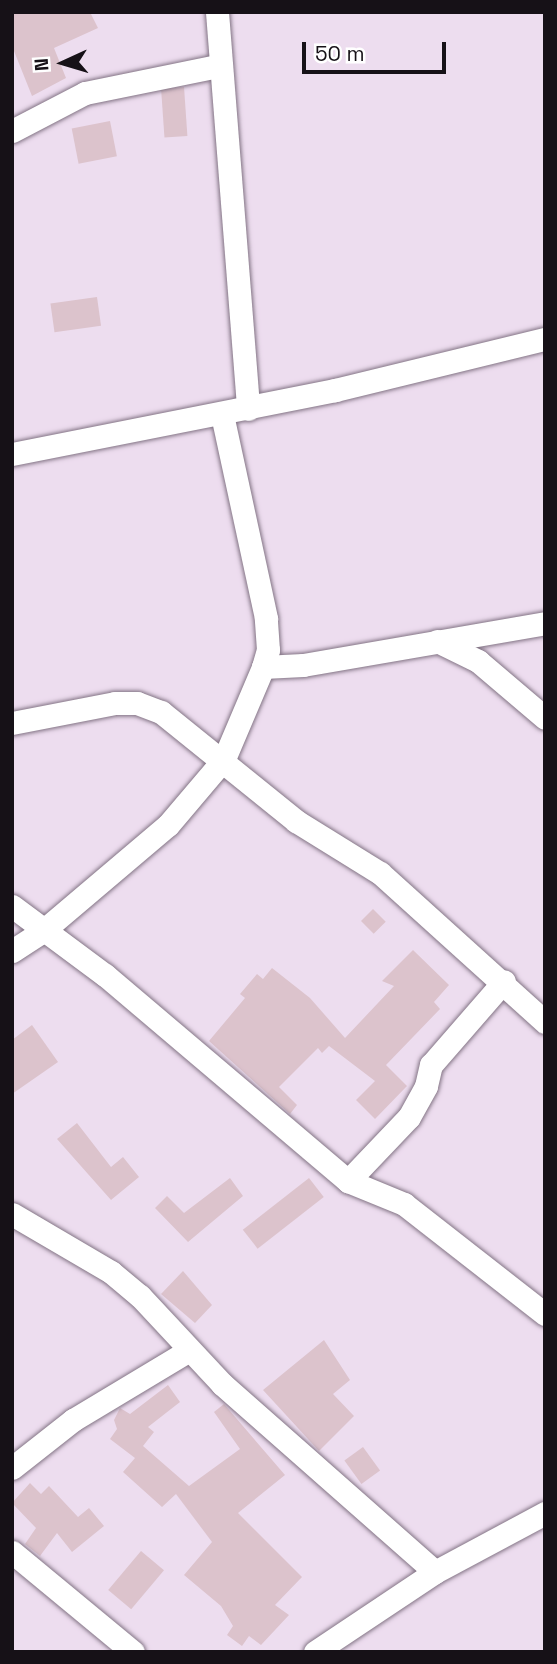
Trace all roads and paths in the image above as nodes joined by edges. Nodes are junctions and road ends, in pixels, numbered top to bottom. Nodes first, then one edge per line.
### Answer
1 (217, 12) edge
2 (218, 66) junction
3 (12, 131) edge
4 (545, 339) edge
5 (248, 409) junction
6 (222, 414) junction
7 (12, 454) edge
8 (545, 623) edge
9 (434, 641) junction
10 (263, 667) junction
11 (545, 718) edge
12 (12, 723) edge
13 (224, 759) junction
14 (12, 906) edge
15 (44, 929) junction
16 (12, 951) edge
17 (503, 981) junction
18 (545, 1022) edge
19 (348, 1181) junction
20 (12, 1214) edge
21 (545, 1314) edge
22 (188, 1351) junction
23 (12, 1468) edge
24 (545, 1513) edge
25 (12, 1552) edge
26 (435, 1572) junction
27 (133, 1652) edge
28 (315, 1652) edge

1 - 2 street
2 - 3 street
2 - 5 street
4 - 5 street
5 - 6 street
6 - 7 street
6 - 10 street
8 - 9 street
9 - 10 street
9 - 11 street
10 - 13 street
12 - 13 street
13 - 15 street
13 - 17 street
14 - 15 street
15 - 16 street
15 - 19 street
17 - 18 street
17 - 19 street
19 - 21 street
20 - 22 street
22 - 23 street
22 - 26 street
24 - 26 street
25 - 27 street
26 - 28 street

